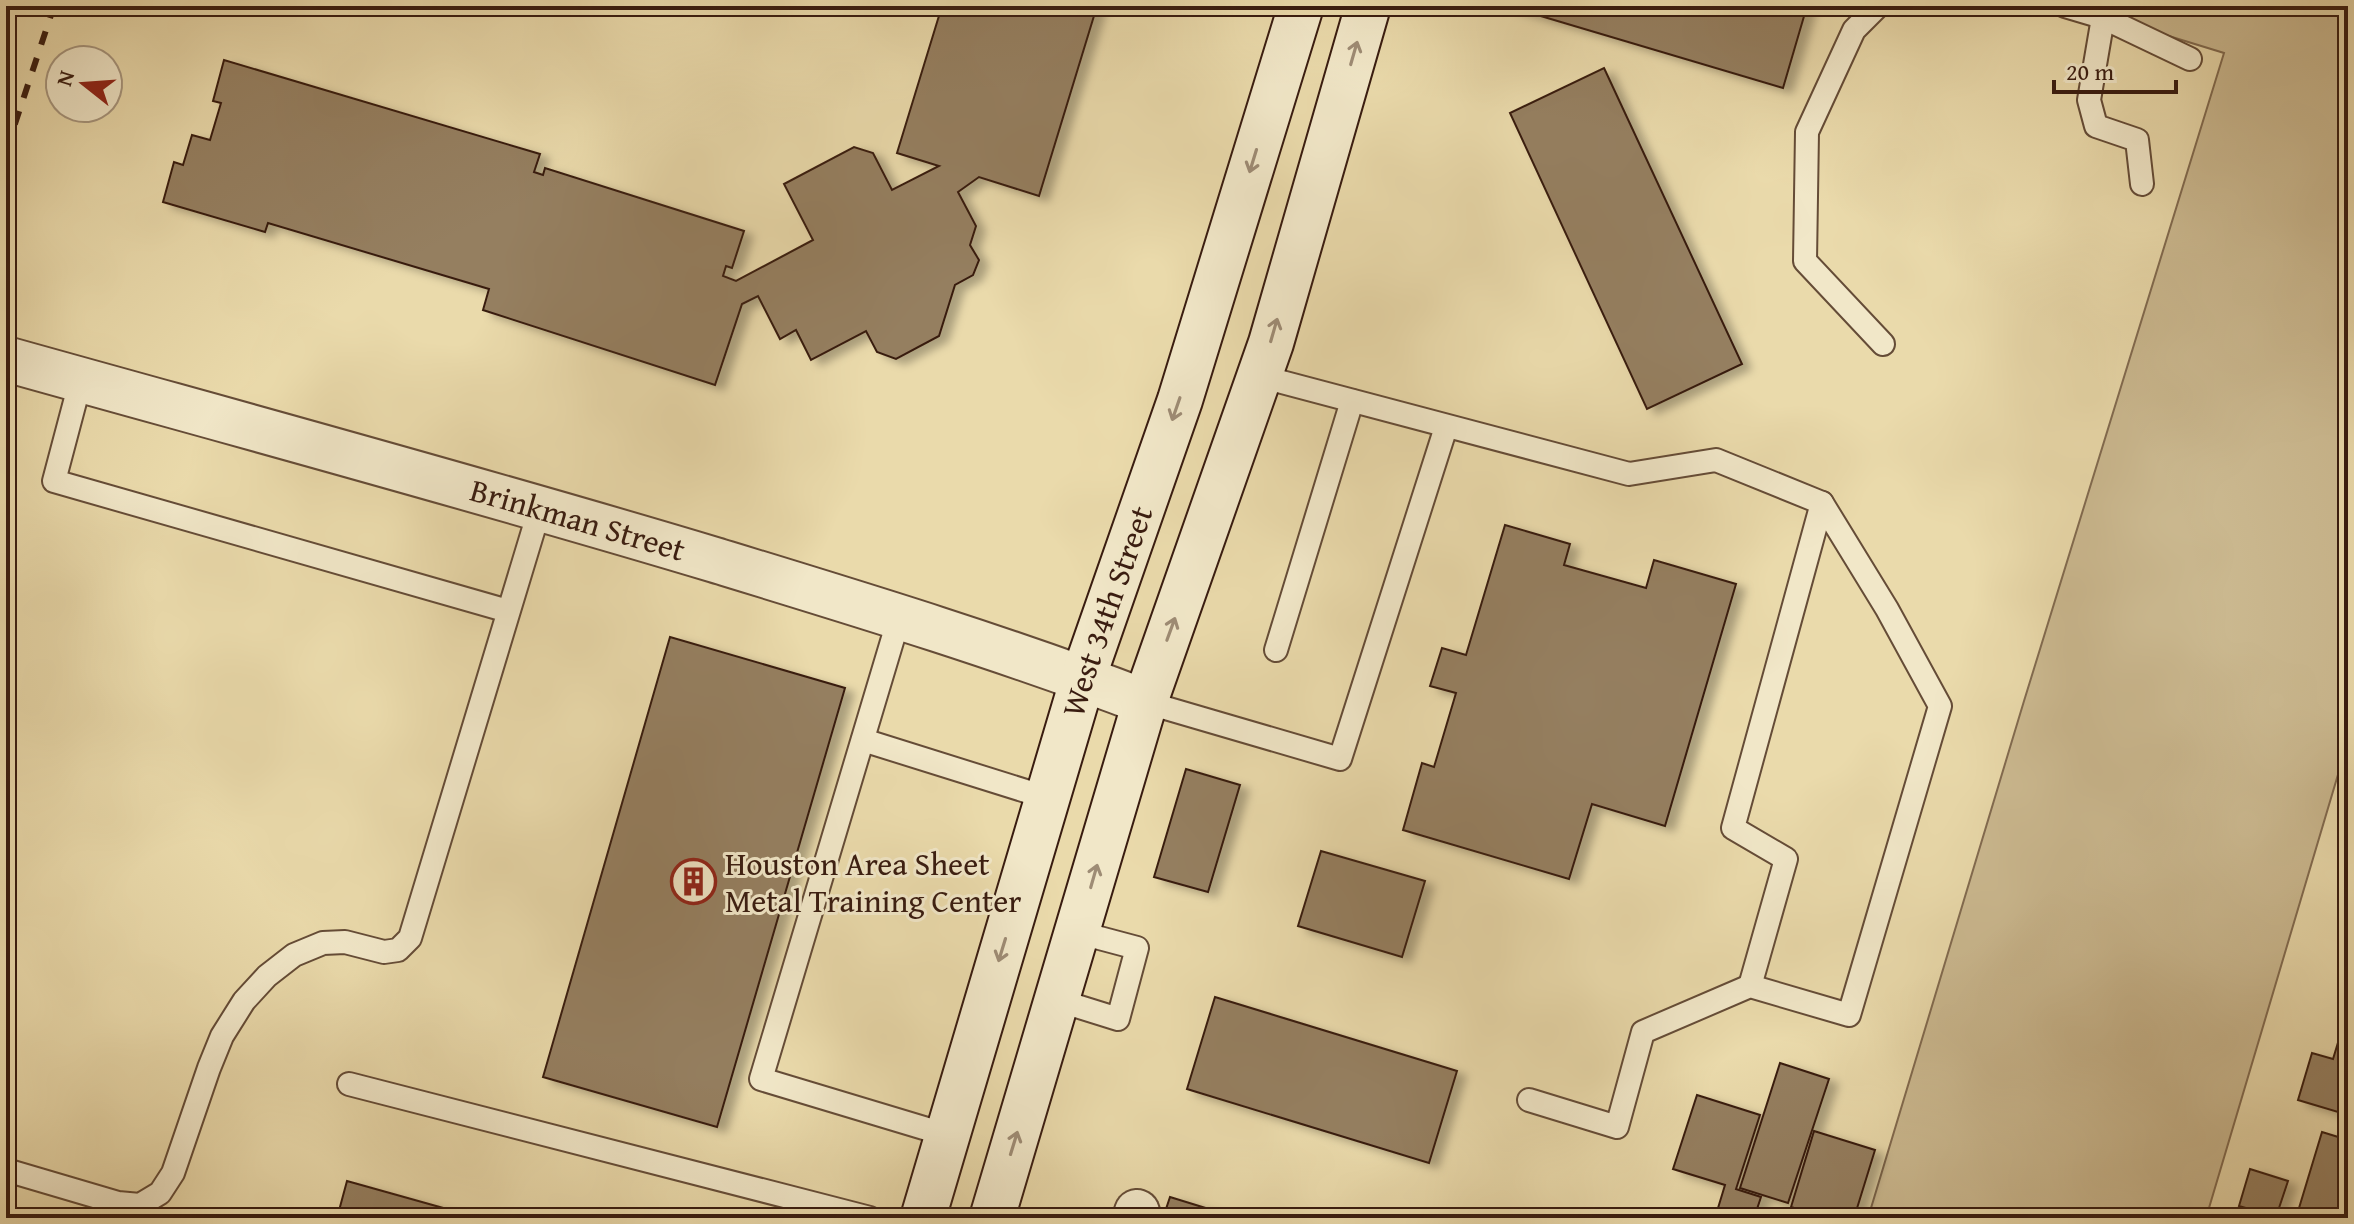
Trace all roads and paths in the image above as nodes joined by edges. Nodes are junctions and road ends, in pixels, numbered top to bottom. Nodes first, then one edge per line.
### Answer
1 (1301, 6) edge
2 (1368, 6) edge
3 (1878, 6) edge
4 (2065, 6) edge
5 (2104, 12) edge
6 (2190, 59) dead end
7 (1273, 96) junction
8 (1337, 113) junction
9 (2142, 184) dead end
10 (1883, 344) dead end
11 (6, 359) edge
12 (1259, 376) junction
13 (81, 379) junction
14 (1352, 401) junction
15 (1446, 427) junction
16 (1822, 503) junction
17 (540, 508) junction
18 (508, 611) junction
19 (899, 618) junction
20 (1276, 650) dead end
21 (1083, 678) junction
22 (1145, 702) junction
23 (863, 740) junction
24 (1048, 798) junction
25 (1077, 932) junction
26 (1750, 986) junction
27 (1057, 1000) junction
28 (349, 1084) dead end
29 (1529, 1100) dead end
30 (947, 1135) junction
31 (6, 1170) edge
32 (870, 1218) edge
33 (923, 1218) edge
34 (992, 1218) edge

1 - 7 main road, West 34th Street
8 -> 2 main road, West 34th Street
3 - 10 lane
4 - 5 lane
5 - 6 lane
5 - 9 lane
7 - 8 main road
7 -> 21 main road, West 34th Street
12 -> 8 main road, West 34th Street
11 - 13 main road, Brinkman Street
12 - 14 lane
22 -> 12 main road, West 34th Street
13 - 17 main road, Brinkman Street
13 - 18 lane
14 - 15 lane
14 - 20 lane
15 - 16 lane
15 - 22 lane
16 - 26 lane
16 - 26 lane
17 - 18 lane
17 - 19 main road, Brinkman Street
18 - 31 lane
19 - 21 main road, Brinkman Street
19 - 23 lane
21 - 22 main road, Brinkman Street
21 - 24 main road, West 34th Street
25 -> 22 main road, West 34th Street
23 - 24 lane
23 - 30 lane
24 -> 30 main road, West 34th Street
25 - 27 main road, West 34th Street
25 - 27 lane
26 - 29 lane
34 -> 27 main road, West 34th Street
28 - 32 lane
30 - 33 main road, West 34th Street

